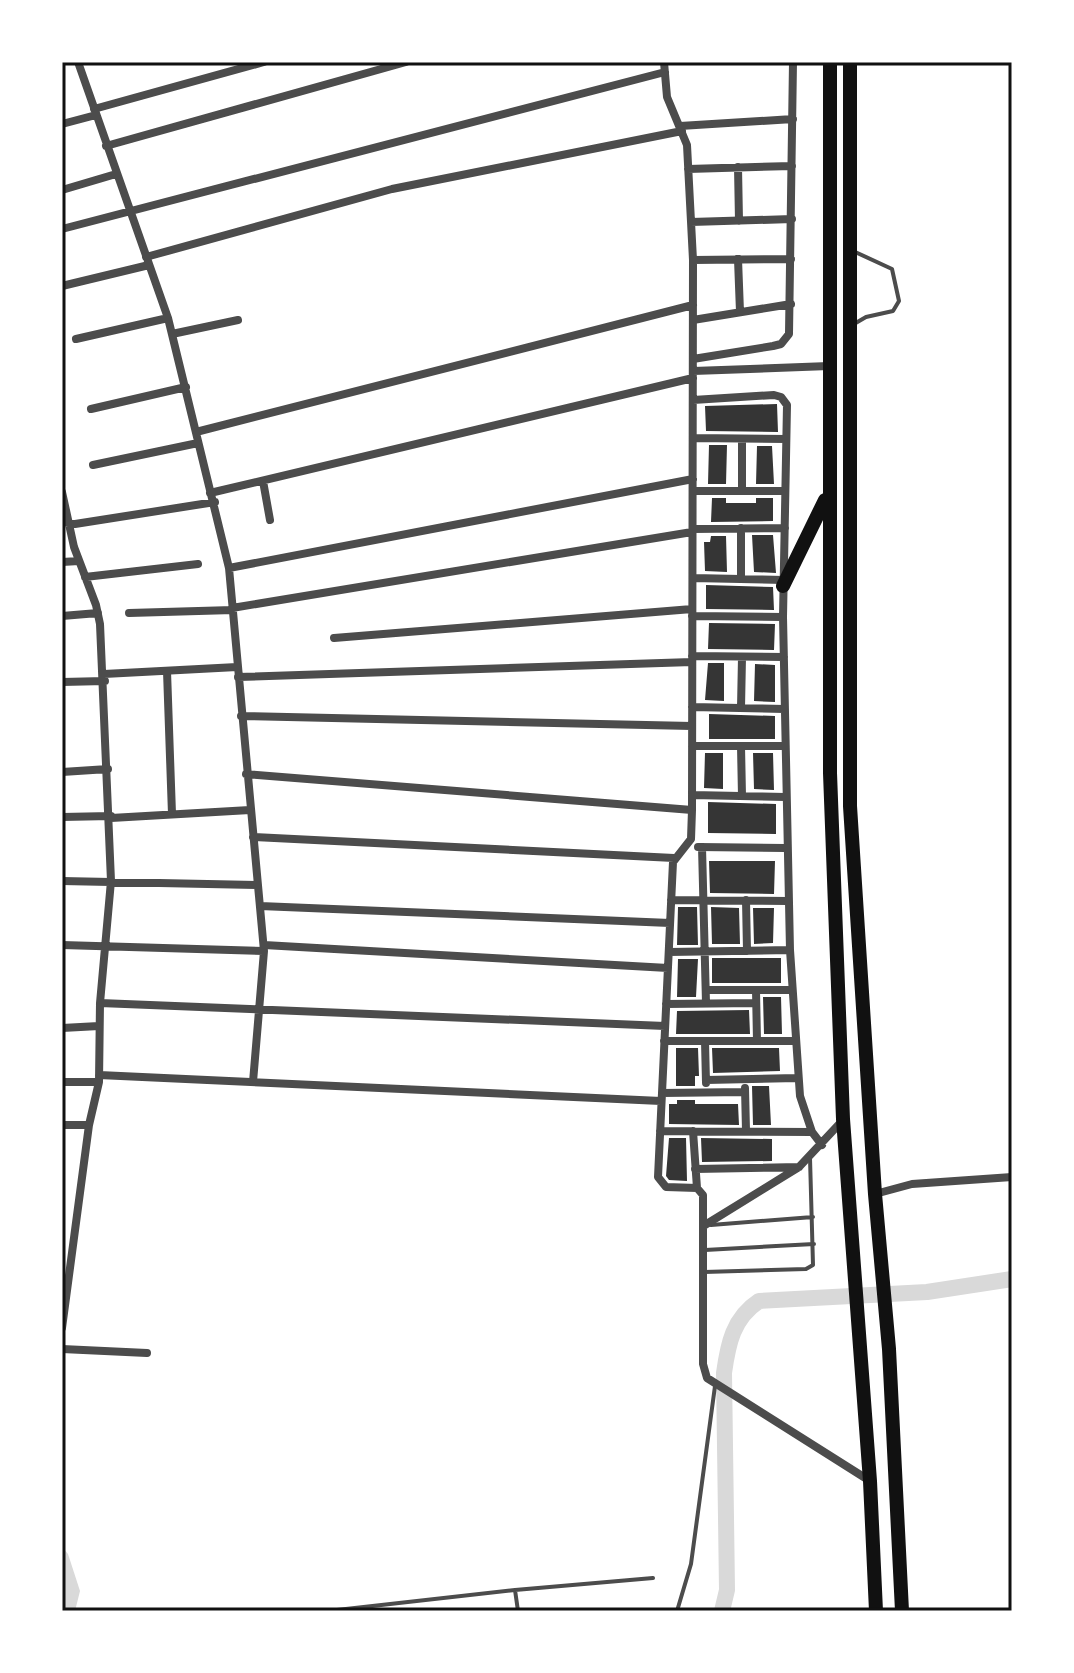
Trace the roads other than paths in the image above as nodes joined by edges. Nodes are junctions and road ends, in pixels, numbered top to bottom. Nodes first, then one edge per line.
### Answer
1 (79, 62) edge
2 (264, 62) edge
3 (406, 62) edge
4 (793, 62) edge
5 (830, 62) edge
6 (850, 62) edge
7 (664, 67) edge
8 (95, 112) junction
9 (793, 119) junction
10 (62, 124) edge
11 (681, 129) junction
12 (851, 139) junction
13 (831, 140) junction
14 (106, 146) junction
15 (792, 166) junction
16 (738, 167) junction
17 (688, 169) junction
18 (116, 174) junction
19 (62, 190) edge
20 (129, 209) junction
21 (792, 219) junction
22 (739, 221) junction
23 (691, 222) junction
24 (62, 229) edge
25 (850, 247) junction
26 (738, 259) junction
27 (791, 259) junction
28 (693, 260) junction
29 (148, 261) junction
30 (62, 286) edge
31 (791, 304) junction
32 (693, 305) junction
33 (740, 312) junction
34 (168, 318) junction
35 (238, 320) dead end
36 (693, 320) junction
37 (849, 329) junction
38 (172, 334) junction
39 (76, 339) dead end
40 (693, 359) junction
41 (829, 366) junction
42 (693, 374) junction
43 (186, 387) junction
44 (693, 400) junction
45 (91, 409) dead end
46 (828, 413) junction
47 (850, 413) junction
48 (196, 432) junction
49 (693, 438) junction
50 (742, 439) junction
51 (786, 439) junction
52 (198, 443) junction
53 (93, 465) dead end
54 (693, 479) junction
55 (263, 481) junction
56 (693, 491) junction
57 (742, 491) junction
58 (785, 491) junction
59 (62, 492) edge
60 (827, 496) junction
61 (212, 498) junction
62 (270, 520) dead end
63 (65, 522) edge
64 (741, 528) junction
65 (785, 528) junction
66 (692, 530) junction
67 (79, 561) junction
68 (62, 562) edge
69 (198, 564) dead end
70 (229, 568) junction
71 (85, 577) junction
72 (693, 578) junction
73 (741, 579) junction
74 (784, 583) junction
75 (233, 609) junction
76 (692, 612) junction
77 (98, 613) junction
78 (129, 613) dead end
79 (62, 616) edge
80 (783, 617) junction
81 (334, 638) dead end
82 (742, 657) junction
83 (784, 657) junction
84 (692, 659) junction
85 (237, 667) junction
86 (167, 671) junction
87 (238, 677) junction
88 (105, 678) junction
89 (62, 682) edge
90 (692, 707) junction
91 (741, 708) junction
92 (784, 709) junction
93 (241, 716) junction
94 (692, 726) junction
95 (692, 746) junction
96 (741, 746) junction
97 (785, 746) junction
98 (108, 769) junction
99 (62, 772) edge
100 (246, 774) junction
101 (692, 795) junction
102 (742, 796) junction
103 (785, 797) junction
104 (250, 810) junction
105 (692, 810) junction
106 (172, 814) junction
107 (62, 817) edge
108 (111, 817) junction
109 (253, 837) junction
110 (688, 847) junction
111 (702, 847) junction
112 (785, 848) junction
113 (674, 858) junction
114 (62, 881) edge
115 (111, 881) junction
116 (258, 885) junction
117 (671, 900) junction
118 (703, 900) junction
119 (746, 900) junction
120 (788, 901) junction
121 (260, 906) junction
122 (670, 923) junction
123 (62, 945) edge
124 (107, 947) junction
125 (264, 948) junction
126 (790, 950) junction
127 (705, 951) junction
128 (747, 951) junction
129 (669, 952) junction
130 (668, 968) junction
131 (706, 990) junction
132 (756, 990) junction
133 (792, 990) junction
134 (100, 1003) junction
135 (706, 1003) junction
136 (756, 1003) junction
137 (666, 1004) junction
138 (262, 1009) junction
139 (99, 1026) junction
140 (665, 1026) junction
141 (62, 1028) edge
142 (664, 1041) junction
143 (705, 1041) junction
144 (757, 1041) junction
145 (795, 1041) junction
146 (99, 1078) junction
147 (797, 1078) junction
148 (745, 1079) junction
149 (706, 1080) junction
150 (62, 1082) edge
151 (253, 1082) junction
152 (706, 1092) junction
153 (745, 1092) junction
154 (661, 1097) junction
155 (843, 1119) junction
156 (62, 1125) edge
157 (89, 1125) junction
158 (660, 1131) junction
159 (693, 1131) junction
160 (746, 1131) junction
161 (812, 1132) junction
162 (822, 1145) junction
163 (810, 1158) junction
164 (799, 1167) junction
165 (695, 1169) junction
166 (1012, 1177) edge
167 (697, 1188) junction
168 (875, 1194) junction
169 (813, 1217) junction
170 (705, 1225) junction
171 (814, 1244) junction
172 (705, 1250) junction
173 (704, 1272) junction
174 (62, 1328) edge
175 (62, 1349) edge
176 (147, 1353) dead end
177 (718, 1387) junction
178 (870, 1481) junction
179 (653, 1578) dead end
180 (515, 1590) junction
181 (328, 1611) edge
182 (518, 1611) edge
183 (677, 1611) edge
184 (876, 1611) edge
185 (902, 1611) edge

1 - 8 street
2 - 8 street
3 - 14 street
4 - 9 street
5 - 13 main road
6 - 12 main road
7 - 11 street
7 - 20 street
8 - 10 street
8 - 14 street
9 - 11 street
9 - 15 street
11 - 17 street
11 - 29 street
12 - 13 main road
12 - 25 main road
13 - 41 main road
14 - 18 street
15 - 16 street
15 - 21 street
16 - 17 street
16 - 22 street
17 - 23 street
18 - 19 street
18 - 20 street
20 - 24 street
20 - 29 street
21 - 22 street
21 - 27 street
22 - 23 street
23 - 28 street
25 - 37 main road
25 - 37 lane
26 - 27 street
26 - 28 street
26 - 33 street
27 - 31 street
28 - 32 street
29 - 30 street
29 - 34 street
31 - 33 street
31 - 40 street
32 - 36 street
32 - 48 street
33 - 36 street
34 - 38 street
34 - 39 street
35 - 38 street
36 - 40 street
37 - 47 main road
38 - 43 street
40 - 42 street
41 - 42 street
41 - 46 main road
42 - 44 street
42 - 55 street
43 - 45 street
43 - 48 street
44 - 49 street
44 - 51 street
46 - 47 main road
46 - 60 main road
47 - 168 main road
48 - 52 street
49 - 50 street
49 - 54 street
50 - 51 street
50 - 57 street
51 - 58 street
52 - 53 street
52 - 61 street
54 - 56 street
54 - 70 street
55 - 61 street
55 - 62 street
56 - 57 street
56 - 66 street
57 - 58 street
58 - 65 street
59 - 63 street
60 - 74 main road
60 - 155 main road
61 - 63 street
61 - 70 street
63 - 67 street
64 - 65 street
64 - 66 street
64 - 73 street
65 - 74 street
66 - 72 street
66 - 75 street
67 - 68 street
67 - 71 street
69 - 71 street
70 - 75 street
71 - 77 street
72 - 73 street
72 - 76 street
73 - 74 street
74 - 80 street
75 - 78 street
75 - 85 street
76 - 80 street
76 - 81 street
76 - 84 street
77 - 79 street
77 - 88 street
80 - 83 street
82 - 83 street
82 - 84 street
82 - 91 street
83 - 92 street
84 - 87 street
84 - 90 street
85 - 86 street
85 - 87 street
86 - 88 street
86 - 106 street
87 - 93 street
88 - 89 street
88 - 98 street
90 - 91 street
90 - 94 street
91 - 92 street
92 - 97 street
93 - 94 street
93 - 100 street
94 - 95 street
95 - 96 street
95 - 101 street
96 - 97 street
96 - 102 street
97 - 103 street
98 - 99 street
98 - 108 street
100 - 104 street
100 - 105 street
101 - 102 street
101 - 105 street
102 - 103 street
103 - 112 street
104 - 106 street
104 - 109 street
105 - 110 street
106 - 108 street
107 - 108 street
108 - 115 street
109 - 113 street
109 - 116 street
110 - 111 street
110 - 113 street
111 - 112 street
111 - 118 street
112 - 120 street
113 - 117 street
114 - 115 street
115 - 116 street
115 - 124 street
116 - 121 street
117 - 118 street
117 - 122 street
118 - 119 street
118 - 127 street
119 - 120 street
119 - 128 street
120 - 126 street
121 - 122 street
121 - 125 street
122 - 129 street
123 - 124 street
124 - 125 street
124 - 134 street
125 - 130 street
125 - 138 street
126 - 128 street
126 - 133 street
127 - 128 street
127 - 129 street
127 - 131 street
129 - 130 street
130 - 137 street
131 - 132 street
131 - 135 street
132 - 133 street
132 - 136 street
133 - 145 street
134 - 138 street
134 - 139 street
135 - 136 street
135 - 137 street
136 - 144 street
137 - 140 street
138 - 140 street
138 - 151 street
139 - 141 street
139 - 146 street
140 - 142 street
142 - 143 street
142 - 154 street
143 - 144 street
143 - 149 street
144 - 145 street
145 - 147 street
146 - 150 street
146 - 151 street
146 - 157 street
147 - 148 street
147 - 161 street
148 - 149 street
148 - 153 street
149 - 152 street
151 - 154 street
152 - 153 street
152 - 154 street
153 - 160 street
154 - 158 street
155 - 162 street
155 - 178 main road
156 - 157 street
157 - 174 street
158 - 159 street
158 - 167 street
159 - 160 street
159 - 165 street
160 - 161 street
161 - 162 street
162 - 163 street
163 - 164 street
163 - 169 lane
164 - 165 street
164 - 170 street
165 - 167 street
166 - 168 street
167 - 170 street
168 - 185 main road
169 - 170 lane
169 - 171 lane
170 - 172 street
171 - 172 lane
171 - 173 lane
172 - 173 street
173 - 177 street
175 - 176 street
177 - 178 street
177 - 183 lane
178 - 184 main road
179 - 180 lane
180 - 181 lane
180 - 182 lane

